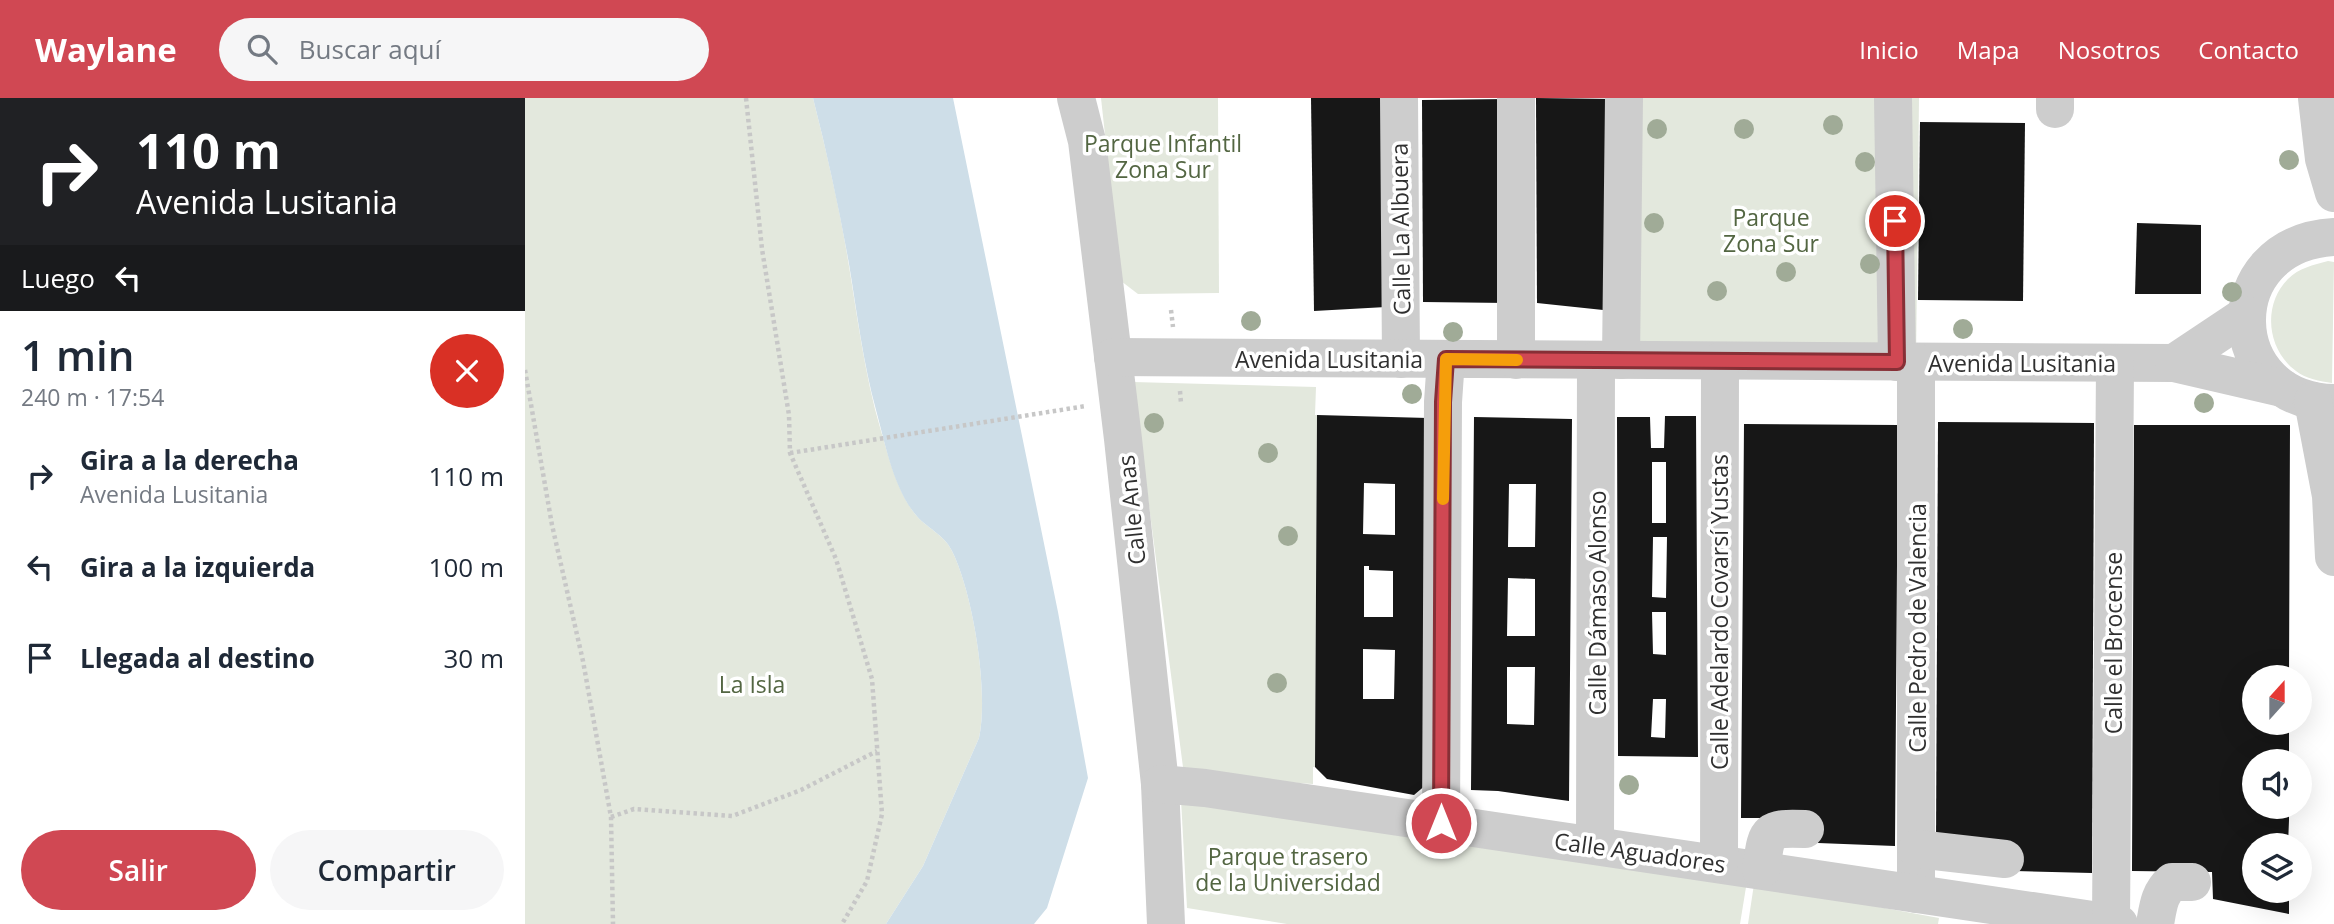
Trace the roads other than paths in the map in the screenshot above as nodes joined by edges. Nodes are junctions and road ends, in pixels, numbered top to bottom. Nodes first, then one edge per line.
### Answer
1 (1076, 98) edge
2 (1399, 98) edge
3 (1517, 98) edge
4 (1624, 98) edge
5 (1893, 98) edge
6 (2317, 98) edge
7 (2329, 176) edge
8 (2334, 237) edge
9 (2293, 245) junction
10 (2246, 315) junction
11 (1113, 357) junction
12 (1401, 359) junction
13 (1446, 359) junction
14 (1516, 360) junction
15 (1608, 360) junction
16 (1720, 361) junction
17 (1907, 362) junction
18 (2174, 363) junction
19 (2115, 364) junction
20 (2310, 397) edge
21 (2333, 493) edge
22 (2334, 557) edge
23 (1160, 783) junction
24 (1441, 823) junction
25 (1805, 829) dead end
26 (1595, 845) junction
27 (1917, 849) junction
28 (2005, 859) dead end
29 (1719, 863) junction
30 (1761, 870) junction
31 (2192, 882) dead end
32 (1916, 894) junction
33 (2115, 923) edge
34 (1166, 924) edge
35 (2155, 924) edge

1 - 11 street, Calle Anas
2 - 12 street, Calle La Albuera
3 - 14 street
4 - 15 street, Calle Dámaso Alonso
5 - 17 street, Calle Pedro de Valencia
6 - 7 street
7 - 9 street
8 - 9 street
9 - 10 street
10 - 18 street
10 - 20 street
11 - 12 street, Avenida Lusitania
11 - 23 street, Calle Anas
12 - 13 street, Avenida Lusitania
13 - 14 street, Avenida Lusitania
13 - 24 street
14 - 15 street, Avenida Lusitania
15 - 16 street, Avenida Lusitania
15 - 26 street, Calle Dámaso Alonso
16 - 17 street, Avenida Lusitania
16 - 29 street, Calle Adelardo Covarsí Yustas
17 - 19 street, Avenida Lusitania
17 - 27 street, Calle Pedro de Valencia
18 - 19 street, Avenida Lusitania
18 - 20 street, Avenida Lusitania
19 - 33 street, Calle el Brocense
20 - 21 street
21 - 22 street
23 - 24 street, Calle Aguadores
23 - 34 street, Calle Anas
24 - 26 street, Calle Aguadores
25 - 30 street
26 - 29 street, Calle Aguadores
27 - 28 street
27 - 32 street, Calle Pedro de Valencia
29 - 30 street, Calle Aguadores
30 - 32 street, Calle Aguadores
31 - 35 street
32 - 33 street, Calle Aguadores

